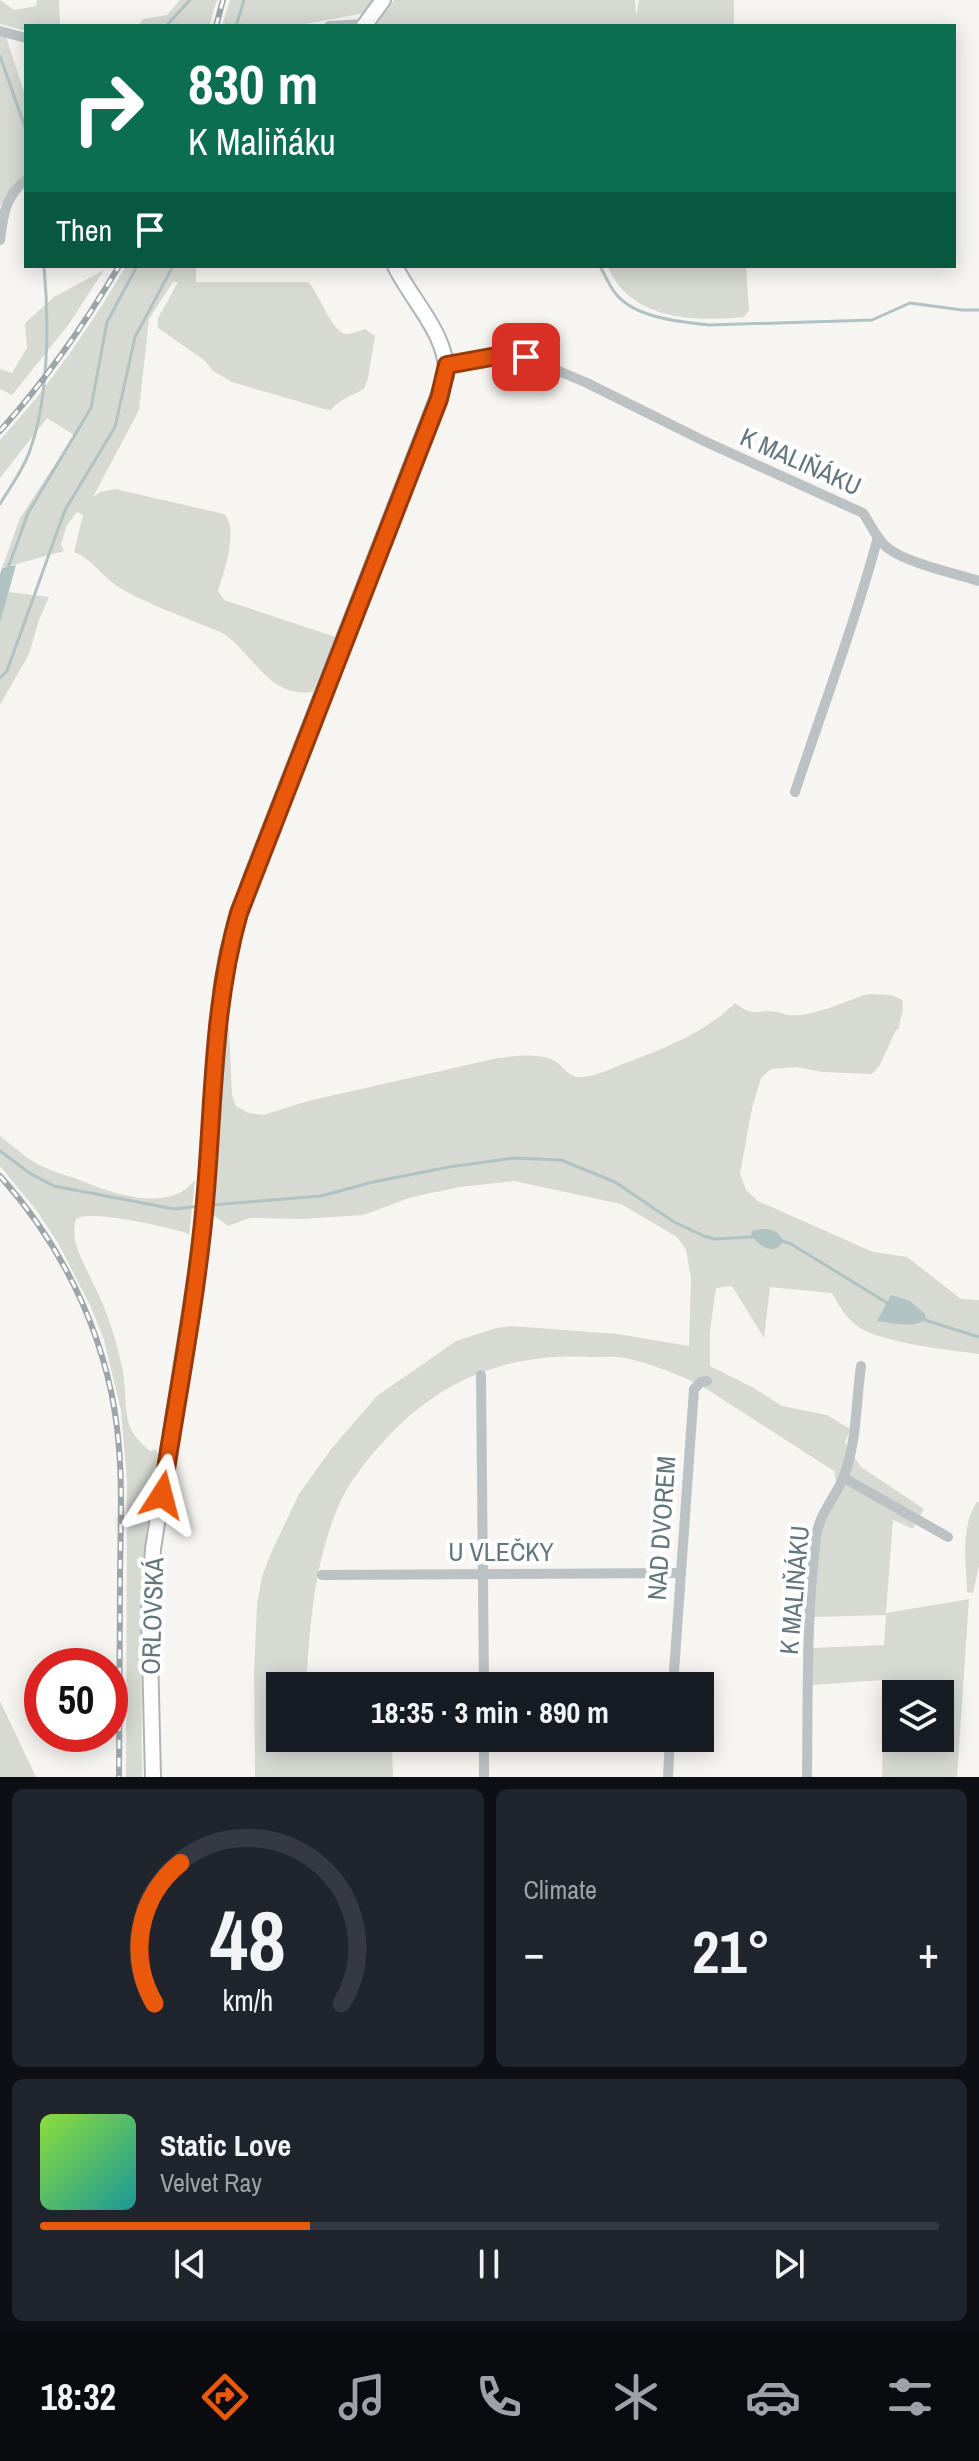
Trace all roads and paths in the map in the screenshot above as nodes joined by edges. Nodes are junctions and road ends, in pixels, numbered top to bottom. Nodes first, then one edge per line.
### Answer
1 (383, 0) edge
2 (366, 24) edge
3 (0, 31) edge
4 (24, 37) edge
5 (24, 182) edge
6 (0, 240) edge
7 (396, 268) edge
8 (447, 365) junction
9 (878, 537) junction
10 (979, 581) edge
11 (795, 792) dead end
12 (861, 1366) dead end
13 (481, 1375) dead end
14 (707, 1381) dead end
15 (844, 1478) junction
16 (948, 1537) dead end
17 (483, 1573) junction
18 (680, 1573) junction
19 (322, 1575) dead end
20 (484, 1672) edge
21 (674, 1672) edge
22 (484, 1752) edge
23 (669, 1752) edge
24 (153, 1777) edge
25 (484, 1777) edge
26 (668, 1777) edge
27 (807, 1777) edge

1 - 2 main road
3 - 4 street
5 - 6 street
7 - 8 main road
8 - 9 street, K MALIŇÁKU
8 - 24 main road, ORLOVSKÁ
9 - 10 street, K MALIŇÁKU
9 - 11 street
12 - 15 street, K MALIŇÁKU
13 - 17 street
14 - 18 street, NAD DVOREM
15 - 16 street
15 - 27 street, K MALIŇÁKU
17 - 18 street, U VLEČKY
17 - 19 street, U VLEČKY
17 - 20 street
18 - 21 street, NAD DVOREM
22 - 25 street
23 - 26 street

